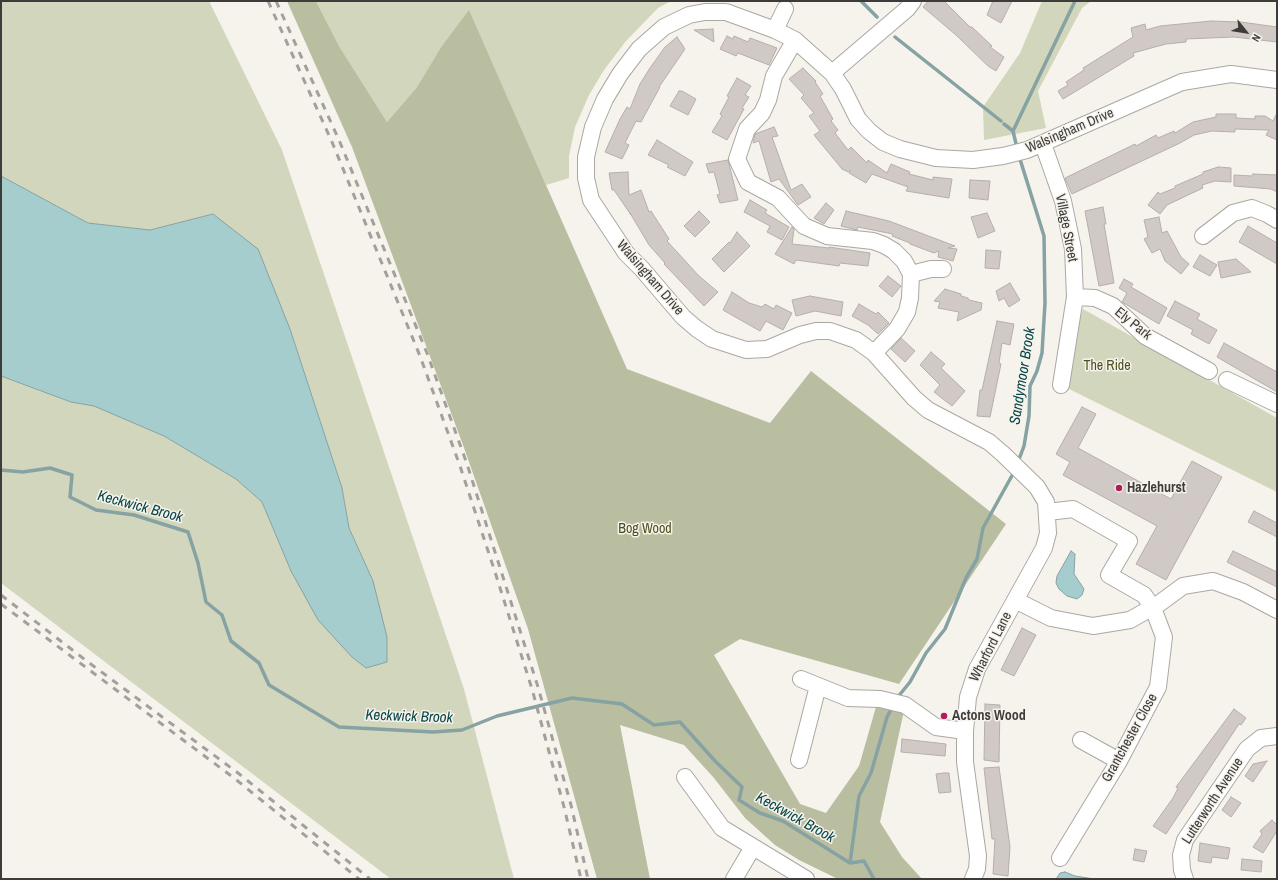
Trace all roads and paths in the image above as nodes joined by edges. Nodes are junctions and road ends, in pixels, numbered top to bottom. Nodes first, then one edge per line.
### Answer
1 (913, 1) edge
2 (785, 9) dead end
3 (776, 30) junction
4 (795, 40) junction
5 (832, 73) junction
6 (1277, 80) edge
7 (1043, 144) junction
8 (1277, 220) edge
9 (1203, 236) dead end
10 (943, 269) dead end
11 (911, 274) junction
12 (1075, 297) junction
13 (874, 353) junction
14 (1209, 371) dead end
15 (1227, 380) dead end
16 (1061, 385) dead end
17 (1277, 404) edge
18 (1027, 476) joint
19 (1048, 512) junction
20 (1015, 600) junction
21 (1153, 608) junction
22 (1277, 610) edge
23 (801, 680) dead end
24 (818, 686) junction
25 (965, 731) junction
26 (1270, 732) edge
27 (1081, 740) dead end
28 (799, 760) dead end
29 (1119, 761) junction
30 (685, 777) dead end
31 (753, 847) junction
32 (1060, 858) dead end
33 (734, 879) edge
34 (806, 879) edge
35 (973, 879) edge
36 (1185, 879) edge

1 - 5 street
2 - 3 street
3 - 4 street, Walsingham Drive
3 - 13 street, Walsingham Drive
4 - 5 street, Walsingham Drive
4 - 11 street
5 - 7 street, Walsingham Drive
6 - 7 street, Walsingham Drive
7 - 12 street, Village Street
8 - 9 street
10 - 11 street
11 - 13 street
12 - 14 street, Ely Park
12 - 16 street, Village Street
13 - 18 street, Walsingham Drive
15 - 17 street
18 - 19 street, Wharford Lane
19 - 20 street, Wharford Lane
19 - 21 street
20 - 21 street
20 - 25 street, Wharford Lane
21 - 22 street
21 - 29 street, Grantchester Close
23 - 24 street
24 - 25 street
24 - 28 street
25 - 35 street, Wharford Lane
26 - 36 street, Lutterworth Avenue
27 - 29 street
29 - 32 street, Grantchester Close
30 - 31 street
31 - 33 street
31 - 34 street

